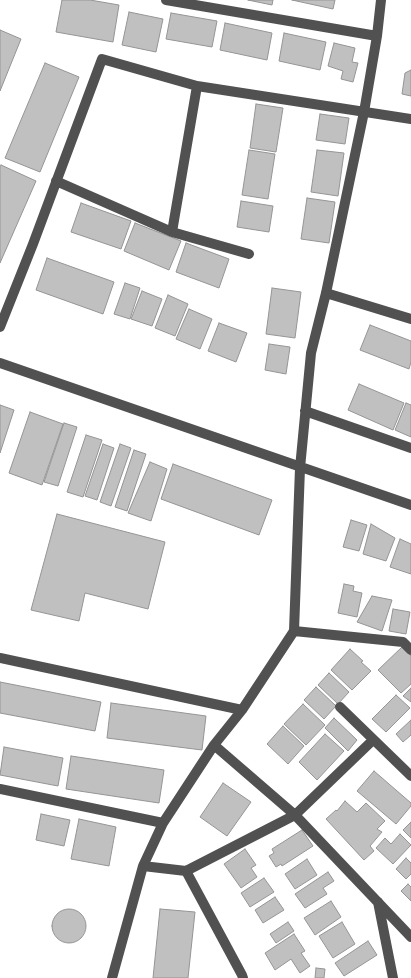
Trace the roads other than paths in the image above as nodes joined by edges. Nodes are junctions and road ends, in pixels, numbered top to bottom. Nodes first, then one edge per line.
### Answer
1 (166, 0) edge
2 (381, 0) edge
3 (377, 36) junction
4 (197, 86) junction
5 (364, 112) junction
6 (411, 119) edge
7 (56, 181) junction
8 (172, 232) junction
9 (250, 254) dead end
10 (326, 293) junction
11 (411, 319) edge
12 (0, 327) edge
13 (0, 363) edge
14 (305, 411) junction
15 (411, 448) edge
16 (300, 468) junction
17 (411, 505) edge
18 (294, 631) junction
19 (411, 650) edge
20 (0, 658) edge
21 (340, 707) dead end
22 (242, 710) junction
23 (373, 740) junction
24 (214, 745) junction
25 (411, 776) edge
26 (0, 789) edge
27 (295, 815) junction
28 (163, 823) junction
29 (143, 866) junction
30 (186, 871) junction
31 (378, 902) junction
32 (411, 937) edge
33 (112, 978) edge
34 (243, 978) edge
35 (393, 978) edge

1 - 3 street
2 - 3 street
3 - 5 street
4 - 5 street
4 - 7 street
4 - 8 street
5 - 6 street
5 - 10 street
7 - 8 street
7 - 12 street
8 - 9 street
10 - 11 street
10 - 14 street
13 - 16 street
14 - 15 street
14 - 16 street
16 - 17 street
16 - 18 street
18 - 19 street
18 - 22 street
20 - 22 street
21 - 23 street
22 - 24 street
23 - 25 street
23 - 27 street
24 - 27 street
24 - 28 street
26 - 28 street
27 - 30 street
27 - 31 street
28 - 29 street
29 - 30 street
29 - 33 street
30 - 34 street
31 - 32 street
31 - 35 street

